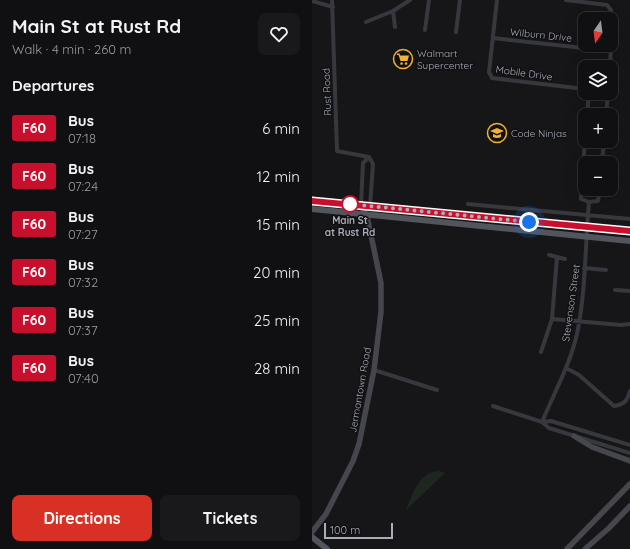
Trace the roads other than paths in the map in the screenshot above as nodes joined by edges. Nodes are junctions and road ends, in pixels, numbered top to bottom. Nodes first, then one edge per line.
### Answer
1 (332, 0) edge
2 (410, 0) edge
3 (429, 0) edge
4 (460, 0) edge
5 (497, 0) edge
6 (566, 0) edge
7 (312, 1) edge
8 (333, 6) junction
9 (394, 11) junction
10 (611, 12) edge
11 (366, 22) dead end
12 (395, 27) dead end
13 (425, 30) dead end
14 (456, 32) dead end
15 (493, 38) junction
16 (578, 47) edge
17 (578, 88) edge
18 (584, 148) edge
19 (369, 157) junction
20 (600, 196) edge
21 (312, 200) edge
22 (589, 202) junction
23 (468, 204) dead end
24 (361, 205) junction
25 (370, 206) junction
26 (312, 209) edge
27 (588, 215) junction
28 (367, 216) junction
29 (630, 219) edge
30 (588, 227) junction
31 (630, 231) edge
32 (587, 236) junction
33 (630, 241) edge
34 (549, 255) dead end
35 (557, 258) junction
36 (566, 259) dead end
37 (584, 268) junction
38 (606, 270) dead end
39 (615, 290) dead end
40 (630, 292) edge
41 (552, 319) junction
42 (579, 320) junction
43 (630, 324) edge
44 (541, 352) dead end
45 (566, 368) junction
46 (374, 370) junction
47 (437, 390) dead end
48 (630, 391) edge
49 (493, 406) dead end
50 (542, 422) junction
51 (574, 436) junction
52 (630, 445) edge
53 (630, 453) edge
54 (630, 460) edge
55 (630, 484) edge
56 (630, 506) edge
57 (312, 532) edge
58 (312, 537) edge
59 (327, 549) edge
60 (567, 549) edge
61 (585, 549) edge

1 - 8 street, Rust Road
2 - 9 street
3 - 13 street
4 - 14 street
5 - 15 street, Mobile Drive
6 - 10 street
7 - 8 street
8 - 19 street, Rust Road
9 - 11 street
9 - 12 street
15 - 16 street, Wilburn Drive
15 - 17 street, Mobile Drive
18 - 22 street
19 - 24 street
19 - 25 street
20 - 22 street
21 - 24 main road
22 - 27 street, Stevenson Street
23 - 27 street
24 - 25 main road
24 - 28 main road, Jermantown Road
25 - 28 main road, Jermantown Road
25 - 30 main road
26 - 28 main road
27 - 29 street
27 - 30 street, Stevenson Street
28 - 32 main road
28 - 46 main road, Jermantown Road
30 - 31 main road
30 - 32 street, Stevenson Street
32 - 33 main road
32 - 37 street, Stevenson Street
34 - 35 street
35 - 36 street
35 - 41 street
37 - 38 street
37 - 42 street, Stevenson Street
39 - 40 street
41 - 42 street
41 - 44 street
42 - 43 street
42 - 45 street, Stevenson Street
45 - 48 street
45 - 50 street, Stevenson Street
46 - 47 street
46 - 57 main road, Jermantown Road
49 - 50 street
50 - 51 street
50 - 52 street
51 - 53 street
51 - 54 main road
55 - 60 main road
56 - 61 main road
58 - 59 main road

